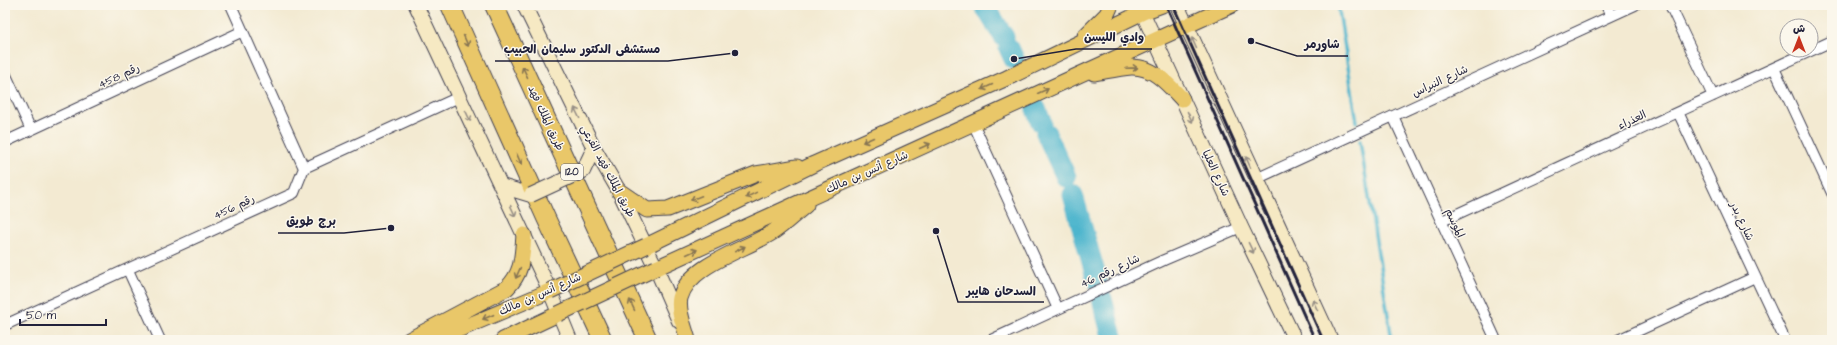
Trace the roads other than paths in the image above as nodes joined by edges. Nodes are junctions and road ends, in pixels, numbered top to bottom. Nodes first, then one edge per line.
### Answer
1 (231, 5) edge
2 (416, 5) edge
3 (450, 5) edge
4 (494, 5) edge
5 (524, 5) edge
6 (1111, 5) edge
7 (1162, 5) edge
8 (1177, 5) edge
9 (1232, 5) edge
10 (1606, 5) edge
11 (1635, 5) edge
12 (1670, 5) edge
13 (1141, 9) edge
14 (1611, 16) junction
15 (1187, 26) junction
16 (243, 31) junction
17 (1155, 41) junction
18 (1832, 41) edge
19 (1077, 43) junction
20 (1774, 68) junction
21 (5, 73) edge
22 (1079, 74) junction
23 (1712, 96) junction
24 (459, 97) junction
25 (1182, 99) junction
26 (1678, 112) junction
27 (1393, 116) junction
28 (973, 123) junction
29 (31, 130) junction
30 (5, 142) edge
31 (594, 148) junction
32 (814, 164) junction
33 (304, 168) junction
34 (1256, 179) junction
35 (501, 186) junction
36 (619, 191) junction
37 (824, 191) junction
38 (1832, 193) edge
39 (1442, 221) junction
40 (1241, 227) junction
41 (524, 235) junction
42 (646, 246) junction
43 (656, 268) junction
44 (128, 270) junction
45 (1755, 277) junction
46 (550, 291) junction
47 (1058, 308) junction
48 (558, 314) junction
49 (5, 325) edge
50 (160, 340) edge
51 (409, 340) edge
52 (434, 340) edge
53 (503, 340) edge
54 (570, 340) edge
55 (603, 340) edge
56 (648, 340) edge
57 (688, 340) edge
58 (991, 340) edge
59 (1295, 340) edge
60 (1331, 340) edge
61 (1496, 340) edge
62 (1618, 340) edge
63 (1785, 340) edge

1 - 16 street
2 - 24 main road
3 -> 55 highway
56 -> 4 highway, طريق الملك فهد / 120
31 -> 5 main road, طريق الملك فهد الفرعي
6 - 19 main road
7 - 13 main road
8 - 15 main road
9 - 15 main road, شارع أنس بن مالك
10 - 14 street
11 - 14 street, شارع النبراس
12 - 23 street
13 - 17 main road, شارع العليا
13 - 19 main road
14 - 27 street, شارع النبراس
15 - 17 main road, شارع أنس بن مالك
34 -> 15 main road
16 - 29 street, رقم 458
16 - 33 street
17 - 22 main road, شارع أنس بن مالك
17 - 25 main road, شارع العليا
18 - 20 street, العذراء
19 -> 32 main road
20 - 23 street, العذراء
20 - 38 street
21 - 29 street
22 -> 25 main road
28 -> 22 main road, شارع أنس بن مالك
23 - 26 street, العذراء
24 - 33 street
24 -> 35 main road
25 -> 40 main road, شارع العليا
26 - 39 street, العذراء
26 - 45 street, شارع بدر
27 - 34 street, شارع النبراس
27 - 39 street, الموسم
37 -> 28 main road, شارع أنس بن مالك
28 - 47 street
29 - 30 street, رقم 458
31 - 35 main road, bridge
31 - 36 main road, طريق الملك فهد الفرعي
32 -> 36 main road
32 -> 42 main road, شارع أنس بن مالك
33 - 44 street, رقم 456
60 -> 34 main road
35 -> 41 main road
36 - 42 main road, طريق الملك فهد الفرعي
43 -> 37 main road, شارع أنس بن مالك
57 -> 37 main road
39 - 61 street, الموسم
40 - 47 street, شارع رقم 46
40 -> 59 main road, شارع العليا
41 - 46 main road
41 -> 51 main road
42 - 43 main road, طريق الملك فهد الفرعي
42 - 46 main road, شارع أنس بن مالك, bridge
43 - 48 main road, شارع أنس بن مالك, bridge
43 - 57 main road, طريق الملك فهد الفرعي
44 - 49 street, رقم 456
44 - 50 street
45 - 62 street
45 - 63 street, شارع بدر
46 - 48 main road
46 -> 52 main road, شارع أنس بن مالك
47 - 58 street, شارع رقم 46
48 - 53 main road, شارع أنس بن مالك
48 - 54 main road

